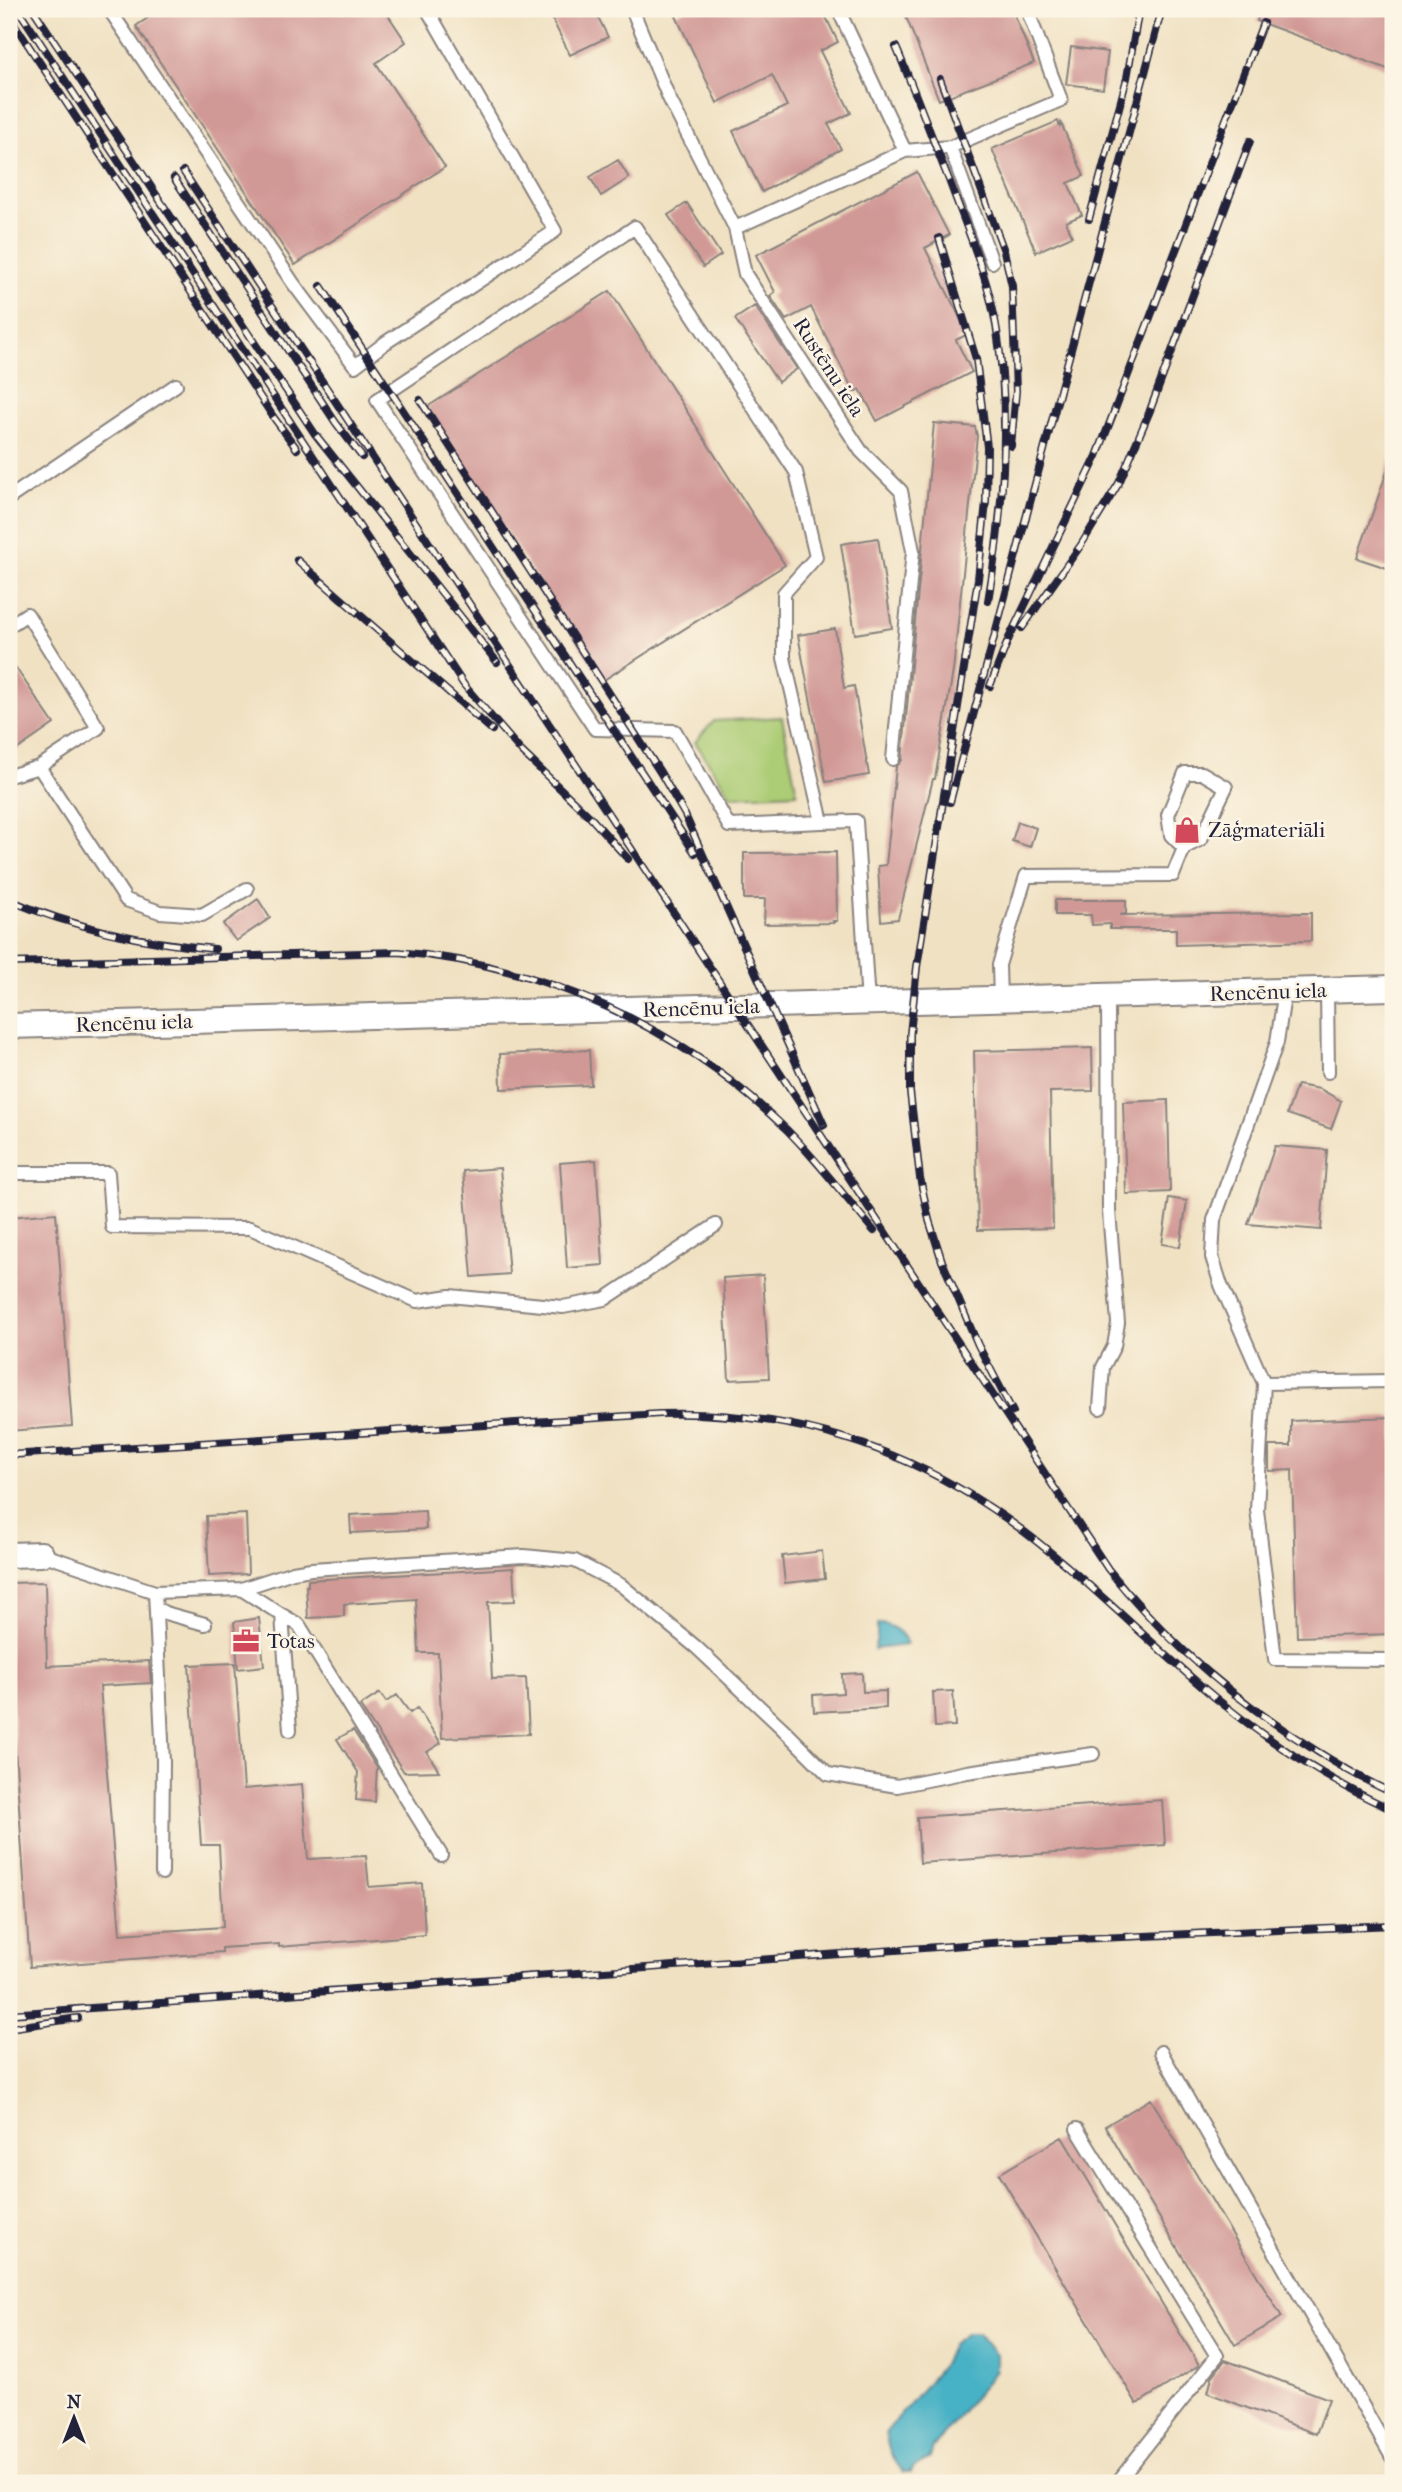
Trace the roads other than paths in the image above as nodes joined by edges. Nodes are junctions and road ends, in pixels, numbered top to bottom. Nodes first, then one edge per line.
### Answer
1 (109, 9) edge
2 (427, 9) edge
3 (632, 9) edge
4 (838, 9) edge
5 (1027, 9) edge
6 (950, 147) junction
7 (905, 151) junction
8 (735, 228) junction
9 (992, 262) dead end
10 (176, 385) dead end
11 (9, 498) edge
12 (9, 626) edge
13 (893, 759) dead end
14 (39, 767) junction
15 (9, 776) edge
16 (822, 822) junction
17 (1184, 848) junction
18 (247, 889) dead end
19 (1393, 988) edge
20 (1284, 990) junction
21 (1327, 990) junction
22 (1108, 997) junction
23 (1000, 1000) junction
24 (868, 1003) junction
25 (9, 1026) edge
26 (1328, 1072) dead end
27 (9, 1174) edge
28 (716, 1225) dead end
29 (1393, 1381) edge
30 (1264, 1383) junction
31 (1100, 1408) dead end
32 (9, 1555) edge
33 (41, 1555) joint
34 (242, 1589) junction
35 (155, 1592) junction
36 (156, 1608) junction
37 (282, 1615) junction
38 (205, 1624) dead end
39 (1393, 1660) edge
40 (290, 1730) dead end
41 (1093, 1754) dead end
42 (441, 1855) dead end
43 (162, 1873) dead end
44 (1161, 2052) dead end
45 (1077, 2129) dead end
46 (1393, 2459) edge
47 (1118, 2483) edge

1 - 2 lane
3 - 8 lane, Rustēnu iela
4 - 7 lane
5 - 6 lane
6 - 7 lane
6 - 9 lane
7 - 8 lane
8 - 13 lane, Rustēnu iela
10 - 11 lane
12 - 14 lane
14 - 15 lane
14 - 18 lane
16 - 16 lane
16 - 24 lane
17 - 17 lane
17 - 23 lane
19 - 21 street, Rencēnu iela
20 - 21 street, Rencēnu iela
20 - 22 street, Rencēnu iela
20 - 30 lane
21 - 26 lane
22 - 23 street, Rencēnu iela
22 - 31 lane
23 - 24 street, Rencēnu iela
24 - 25 street, Rencēnu iela
27 - 28 lane
29 - 30 lane
30 - 39 lane
32 - 33 street
33 - 35 lane
34 - 35 lane
34 - 37 lane
34 - 41 lane
35 - 36 lane
36 - 38 lane
36 - 43 lane
37 - 40 lane
37 - 42 lane
44 - 46 lane
45 - 47 lane

